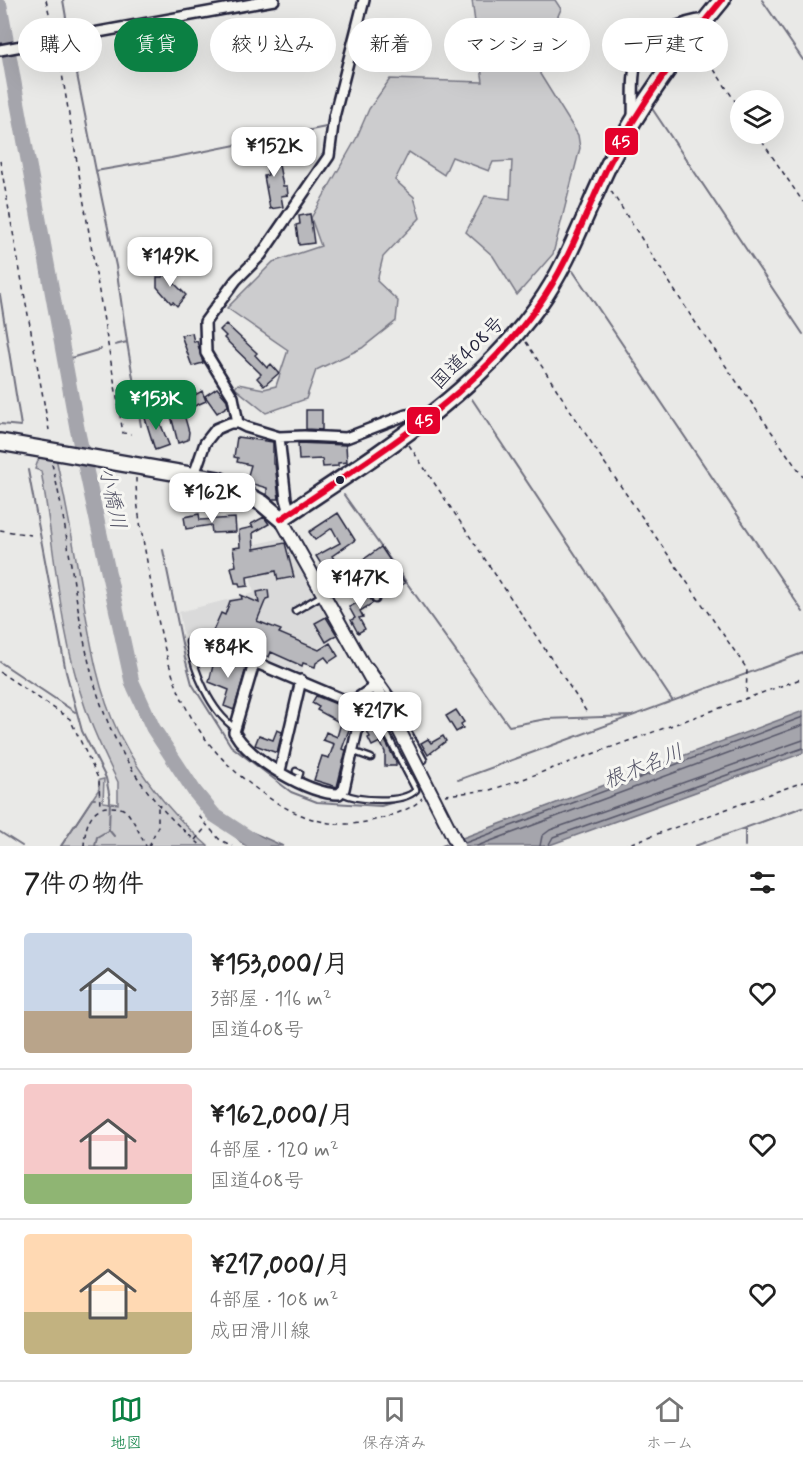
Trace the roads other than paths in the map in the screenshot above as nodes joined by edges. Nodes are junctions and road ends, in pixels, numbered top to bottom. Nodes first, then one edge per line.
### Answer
1 (274, 0) edge
2 (364, 0) edge
3 (722, 0) edge
4 (707, 18) edge
5 (0, 50) edge
6 (636, 72) edge
7 (664, 72) edge
8 (633, 121) junction
9 (434, 413) junction
10 (238, 423) junction
11 (279, 437) junction
12 (0, 442) edge
13 (194, 475) junction
14 (286, 516) junction
15 (323, 596) junction
16 (376, 600) dead end
17 (295, 611) dead end
18 (198, 638) joint
19 (255, 660) junction
20 (362, 666) junction
21 (301, 681) junction
22 (367, 691) junction
23 (235, 728) junction
24 (352, 751) junction
25 (371, 758) dead end
26 (424, 760) dead end
27 (280, 771) junction
28 (342, 792) junction
29 (458, 846) edge

1 - 5 street
2 - 10 street
3 - 4 highway, 国道408号
6 - 8 street
7 - 8 highway, 国道408号
8 - 9 highway, 国道408号
9 - 11 street
9 - 14 highway, 国道408号
10 - 11 street
10 - 13 street
11 - 14 street
12 - 13 highway
13 - 14 highway
14 - 15 main road
15 - 16 lane
15 - 17 lane
15 - 20 main road
18 - 19 street
18 - 23 lane
19 - 21 street
19 - 23 street
20 - 22 main road
20 - 26 lane
21 - 22 street
21 - 27 street
22 - 24 street
22 - 28 lane
22 - 29 main road, bridge
23 - 27 street
24 - 25 lane
24 - 28 street
27 - 28 street

